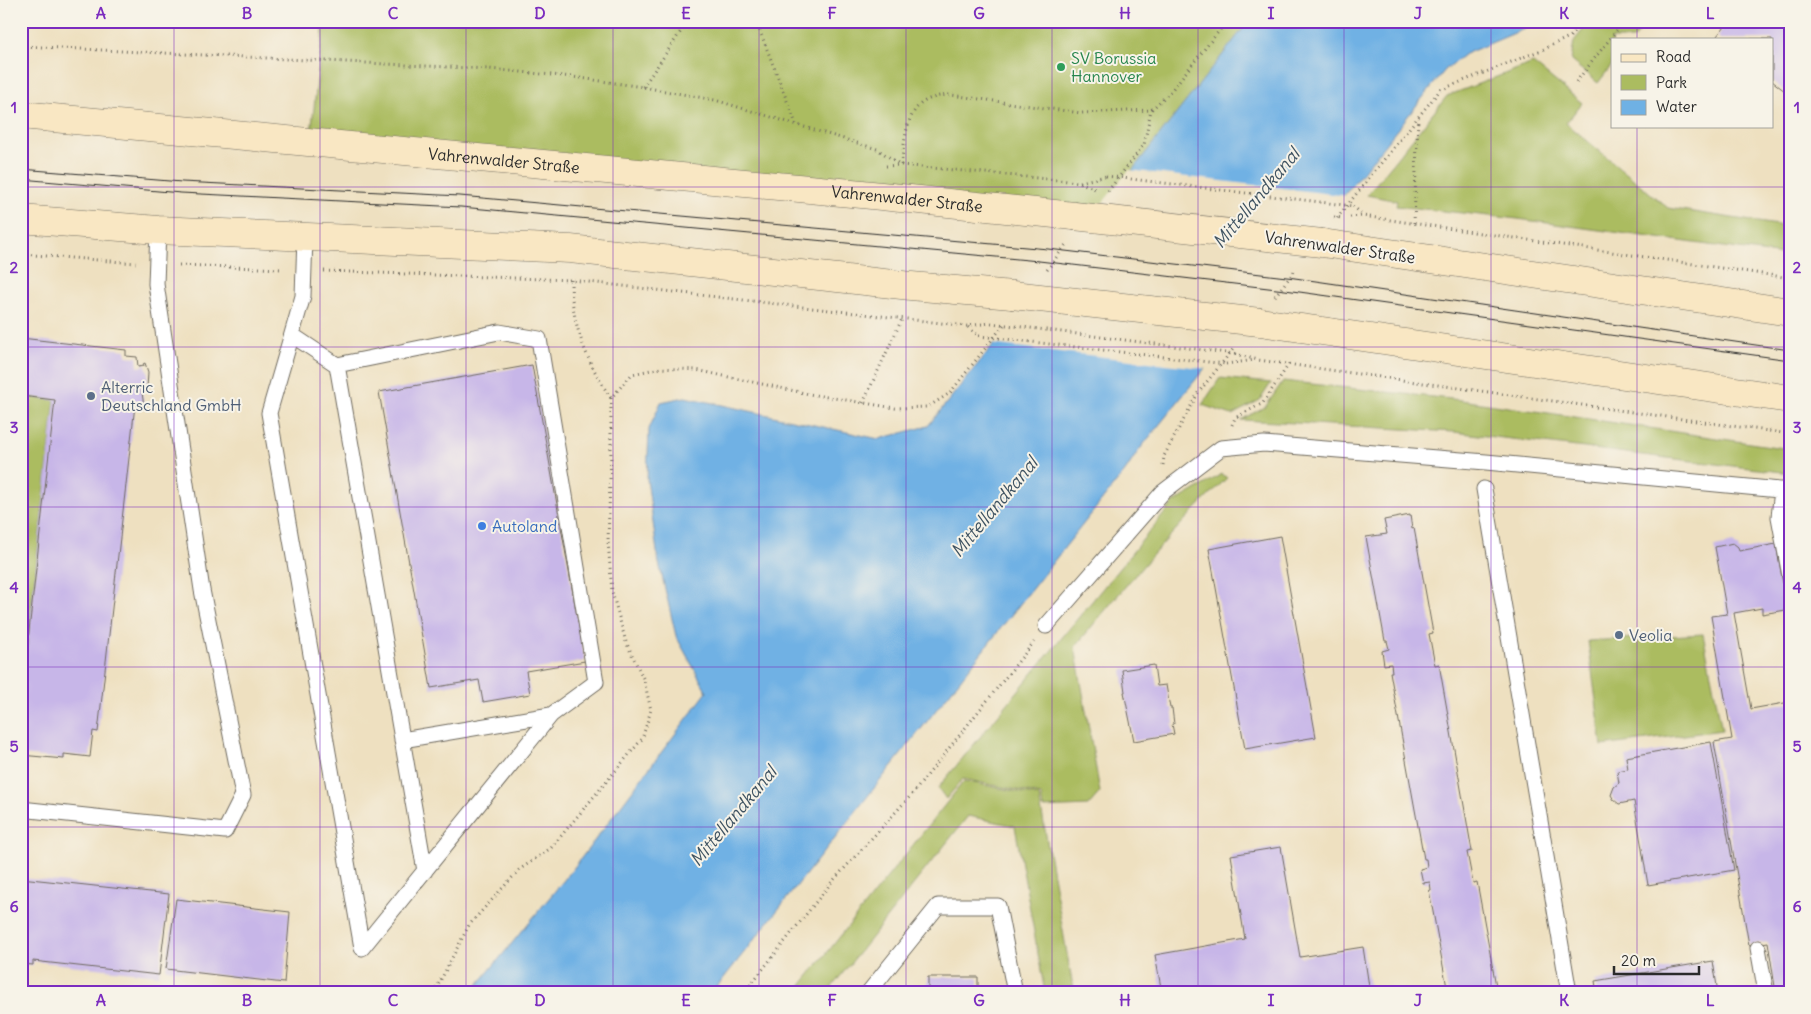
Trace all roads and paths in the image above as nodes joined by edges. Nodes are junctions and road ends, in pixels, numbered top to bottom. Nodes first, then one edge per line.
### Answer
1 (688, 21) edge
2 (756, 21) edge
3 (1227, 21) edge
4 (1583, 21) edge
5 (1624, 21) edge
6 (21, 46) edge
7 (1576, 82) dead end
8 (643, 87) junction
9 (21, 115) edge
10 (1418, 117) junction
11 (796, 124) junction
12 (901, 165) junction
13 (1079, 182) junction
14 (1096, 189) dead end
15 (21, 219) edge
16 (1336, 219) dead end
17 (1414, 223) junction
18 (158, 230) junction
19 (305, 237) junction
20 (21, 254) edge
21 (157, 264) junction
22 (1299, 266) dead end
23 (305, 270) junction
24 (1790, 278) edge
25 (571, 280) junction
26 (1274, 297) dead end
27 (1790, 312) edge
28 (902, 319) junction
29 (967, 326) junction
30 (292, 335) junction
31 (1237, 344) dead end
32 (1258, 360) junction
33 (1289, 364) junction
34 (337, 366) junction
35 (611, 398) junction
36 (1790, 399) edge
37 (1790, 434) edge
38 (1221, 448) junction
39 (1484, 489) dead end
40 (1786, 491) edge
41 (1163, 492) junction
42 (1790, 576) edge
43 (1046, 626) joint
44 (551, 715) junction
45 (402, 740) junction
46 (21, 809) edge
47 (425, 871) junction
48 (1758, 948) dead end
49 (434, 993) edge
50 (744, 993) edge
51 (868, 993) edge
52 (1015, 993) edge
53 (1569, 993) edge
54 (1766, 993) edge

1 - 8 path
2 - 11 path
3 - 12 path
4 - 10 path
5 - 7 path
6 - 8 path
8 - 11 path
9 - 27 main road, Vahrenwalder Straße, bridge
10 - 16 path
10 - 17 path
11 - 12 path
12 - 13 path
13 - 14 path
13 - 17 path, bridge
15 - 18 main road
17 - 24 path
18 - 19 main road
18 - 21 lane
19 - 23 lane
19 - 36 main road, bridge
20 - 21 path
21 - 23 path
21 - 46 lane
22 - 26 path
23 - 25 path
23 - 30 lane
25 - 28 path
25 - 35 path
28 - 29 path
28 - 35 path
29 - 32 path, bridge
29 - 32 path, bridge
30 - 34 lane
30 - 47 lane
31 - 41 path
32 - 33 path
33 - 37 path
33 - 38 path
34 - 44 lane
34 - 45 lane
35 - 49 path
38 - 40 lane
38 - 41 lane
39 - 53 lane
40 - 42 lane
41 - 43 lane
43 - 50 path
44 - 45 lane
44 - 47 lane
45 - 47 lane
48 - 54 lane
51 - 52 lane

